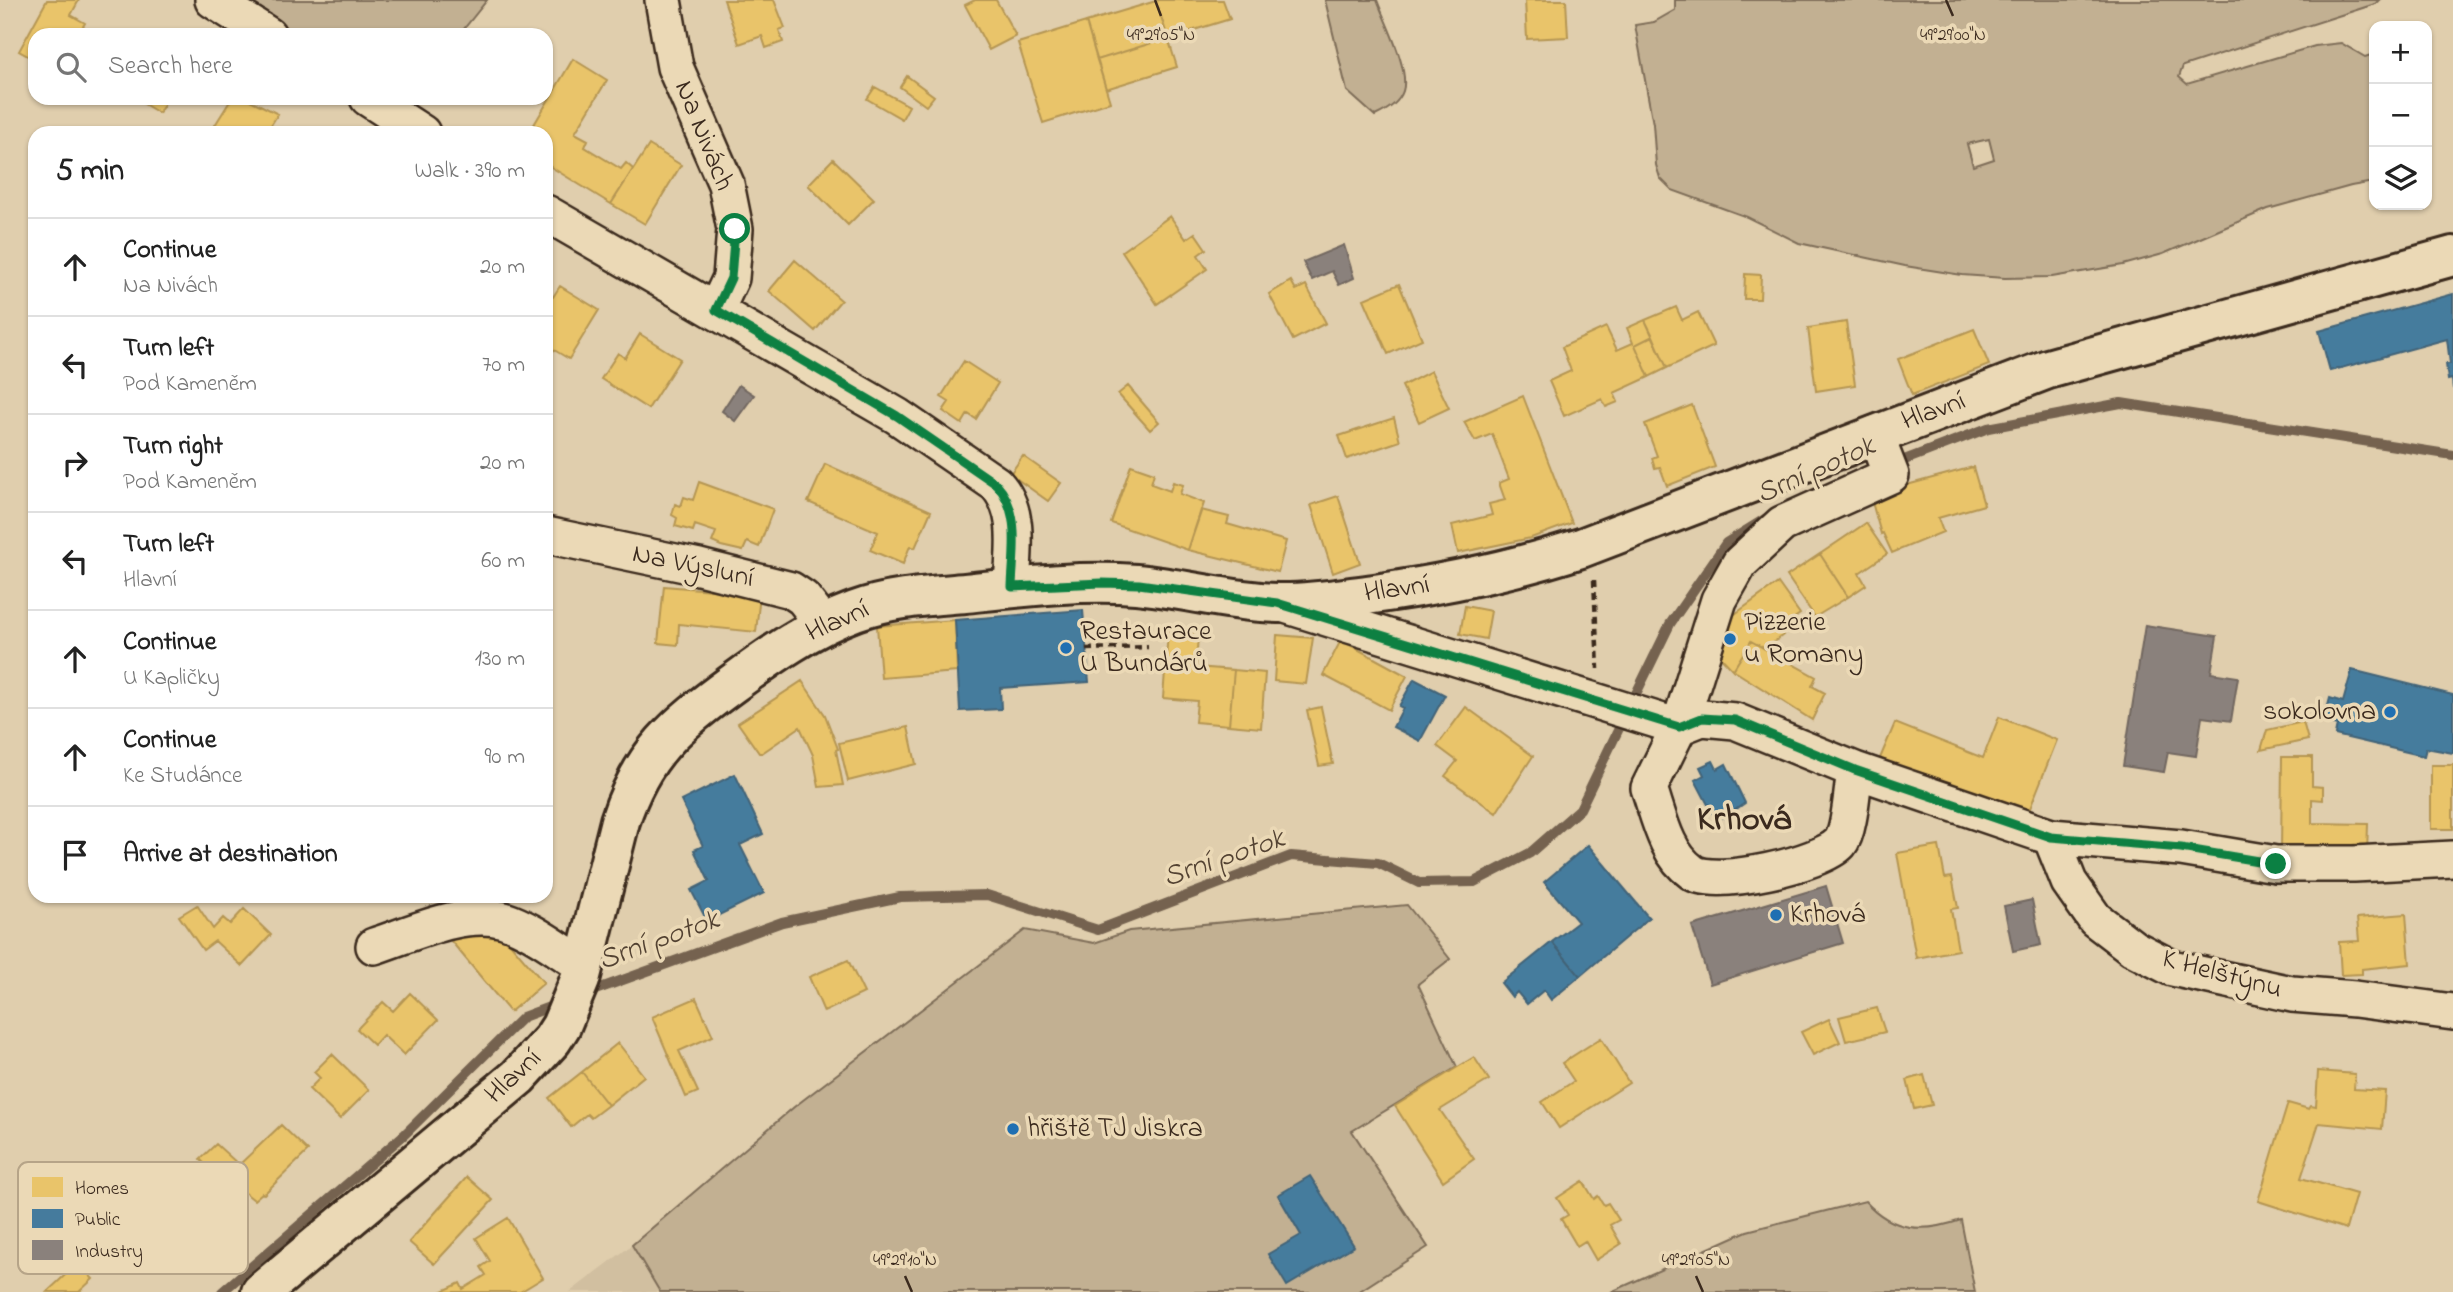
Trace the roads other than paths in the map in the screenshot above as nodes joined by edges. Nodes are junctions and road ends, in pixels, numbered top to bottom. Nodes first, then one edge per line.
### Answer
1 (213, 0) edge
2 (663, 0) edge
3 (257, 28) edge
4 (379, 105) edge
5 (411, 126) edge
6 (553, 217) edge
7 (2453, 256) edge
8 (716, 310) junction
9 (1883, 453) junction
10 (553, 536) edge
11 (1012, 587) junction
12 (1277, 603) junction
13 (824, 625) junction
14 (1665, 722) junction
15 (1855, 770) junction
16 (2051, 837) junction
17 (2453, 859) edge
18 (374, 946) dead end
19 (582, 973) junction
20 (2453, 1012) edge
21 (261, 1292) edge

1 - 3 street
2 - 8 street, Na Nivách
4 - 5 street
6 - 8 street
7 - 9 street, Hlavní
8 - 11 street
9 - 12 street, Hlavní
9 - 14 street
10 - 13 street, Na Výsluní
11 - 12 street, Hlavní
11 - 13 street, Hlavní
12 - 14 street
13 - 19 street, Hlavní
14 - 15 street
14 - 15 street
15 - 16 street
16 - 17 street
16 - 20 street, K Helštýnu
18 - 19 street
19 - 21 street, Hlavní

